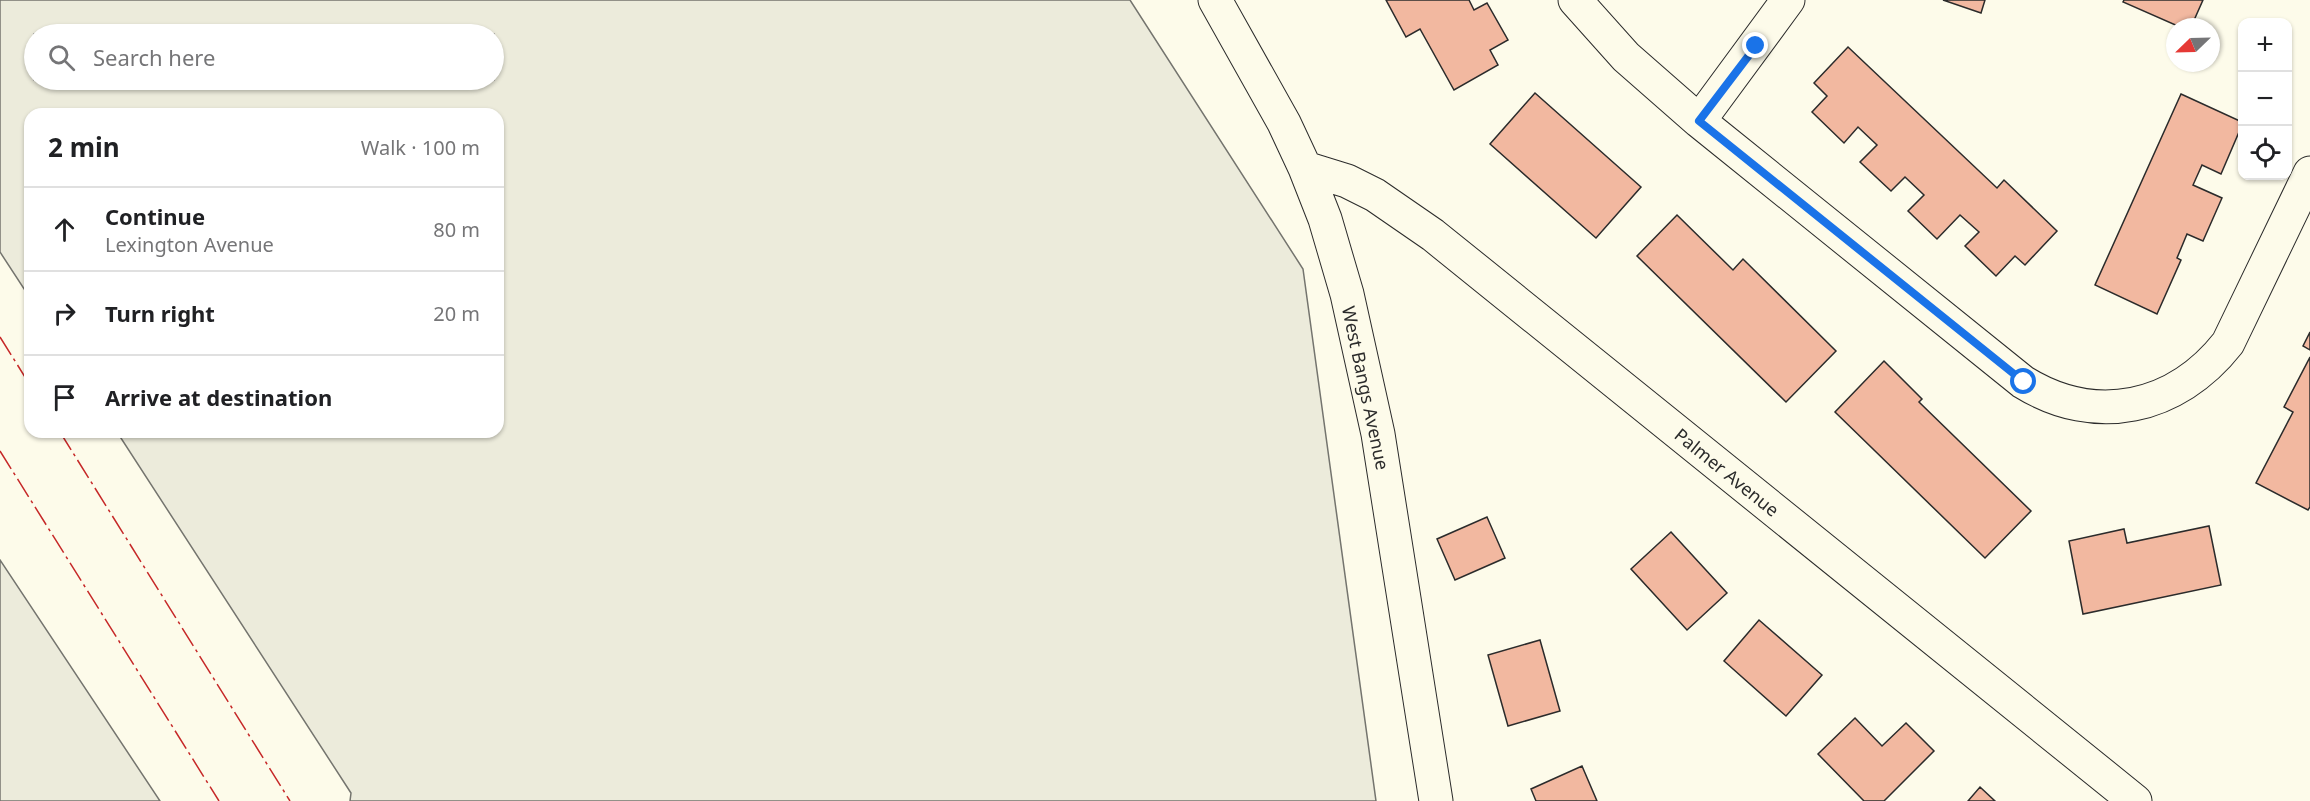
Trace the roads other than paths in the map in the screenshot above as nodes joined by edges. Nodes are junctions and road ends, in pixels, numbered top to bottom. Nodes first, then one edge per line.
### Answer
1 (1215, 0) edge
2 (1575, 0) edge
3 (1788, 0) edge
4 (1699, 121) junction
5 (1305, 168) junction
6 (2310, 173) edge
7 (1436, 801) edge
8 (2134, 801) edge

1 - 5 street, West Bangs Avenue
2 - 4 street
3 - 4 street
4 - 6 street
5 - 7 street, West Bangs Avenue
5 - 8 street, Palmer Avenue

